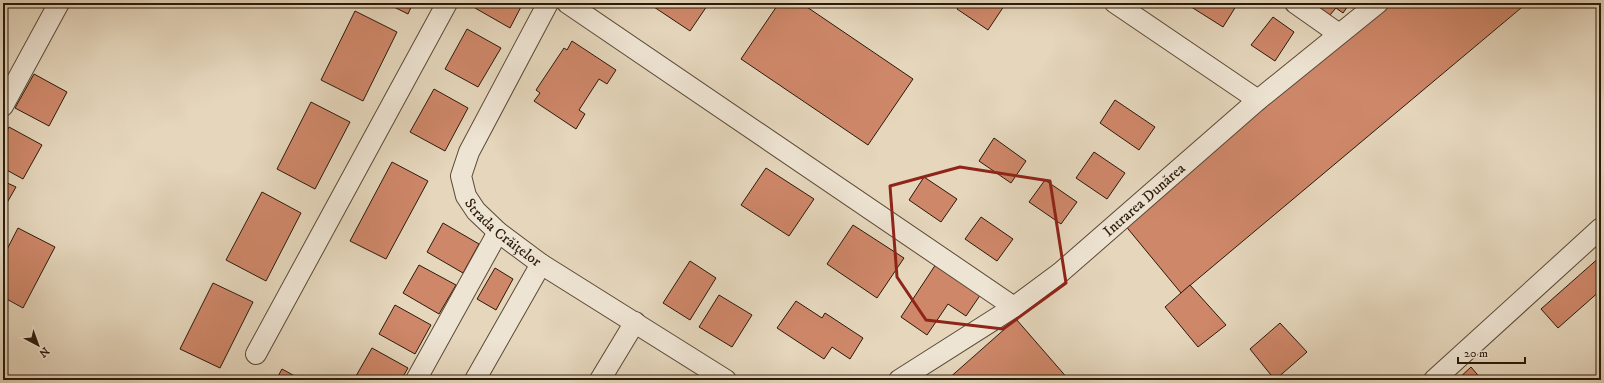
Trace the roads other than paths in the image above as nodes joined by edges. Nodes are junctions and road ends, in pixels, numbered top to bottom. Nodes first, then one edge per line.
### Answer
1 (59, 3) edge
2 (447, 3) edge
3 (548, 3) edge
4 (567, 3) edge
5 (1115, 3) edge
6 (1294, 3) edge
7 (1378, 3) edge
8 (1339, 34) junction
9 (1258, 100) junction
10 (3, 106) edge
11 (1601, 228) edge
12 (498, 232) junction
13 (541, 264) junction
14 (1014, 306) junction
15 (635, 322) junction
16 (256, 354) dead end
17 (416, 380) edge
18 (475, 380) edge
19 (600, 380) edge
20 (726, 380) edge
21 (899, 380) edge
22 (1434, 380) edge

1 - 10 street
2 - 16 street
3 - 12 street, Strada Crăițelor
4 - 14 street
5 - 9 street
6 - 8 street
7 - 8 street, Intrarea Dunărea
8 - 9 street, Intrarea Dunărea
9 - 14 street, Intrarea Dunărea
11 - 22 street
12 - 13 street, Strada Crăițelor
12 - 17 street
13 - 15 street, Strada Crăițelor
13 - 18 street
14 - 21 street, Intrarea Dunărea
15 - 19 street
15 - 20 street, Strada Crăițelor

